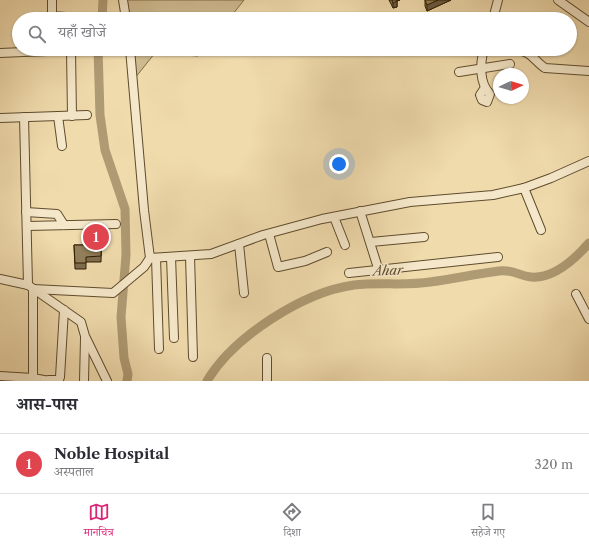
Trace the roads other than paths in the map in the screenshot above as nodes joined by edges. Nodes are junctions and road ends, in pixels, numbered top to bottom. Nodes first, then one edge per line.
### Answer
1 (52, 0) edge
2 (123, 0) edge
3 (498, 0) edge
4 (558, 0) edge
5 (52, 12) edge
6 (125, 12) edge
7 (495, 12) edge
8 (575, 12) edge
9 (577, 13) edge
10 (589, 22) edge
11 (12, 52) edge
12 (0, 53) edge
13 (71, 56) edge
14 (131, 56) edge
15 (482, 56) edge
16 (532, 56) edge
17 (510, 64) dead end
18 (482, 68) junction
19 (589, 71) edge
20 (459, 72) dead end
21 (484, 89) dead end
22 (87, 115) dead end
23 (58, 116) junction
24 (72, 116) junction
25 (24, 117) junction
26 (0, 118) edge
27 (62, 146) dead end
28 (589, 161) edge
29 (524, 188) junction
30 (360, 211) junction
31 (26, 212) junction
32 (334, 217) junction
33 (116, 224) dead end
34 (64, 225) junction
35 (26, 226) junction
36 (541, 230) dead end
37 (269, 234) junction
38 (424, 237) dead end
39 (370, 242) junction
40 (239, 244) junction
41 (345, 245) dead end
42 (327, 252) dead end
43 (190, 256) junction
44 (171, 257) junction
45 (498, 257) dead end
46 (153, 258) junction
47 (378, 268) junction
48 (349, 273) dead end
49 (0, 279) edge
50 (31, 287) junction
51 (244, 293) dead end
52 (576, 294) dead end
53 (64, 310) junction
54 (589, 320) edge
55 (85, 336) junction
56 (174, 338) dead end
57 (158, 349) dead end
58 (193, 357) dead end
59 (267, 358) dead end
60 (0, 376) edge
61 (32, 379) edge
62 (49, 380) edge
63 (84, 381) edge
64 (107, 381) edge
65 (267, 381) edge

1 - 5 street
2 - 6 street
3 - 7 street
4 - 8 street
9 - 10 street
11 - 12 street
13 - 24 street
14 - 46 street
15 - 18 street
16 - 19 street
17 - 18 street
18 - 20 street
18 - 21 street
22 - 24 street
23 - 24 street
23 - 25 street
23 - 27 street
25 - 26 street
25 - 31 street
28 - 29 street
29 - 30 street
29 - 36 street
30 - 32 street
30 - 39 street
31 - 34 street
31 - 35 street
32 - 37 street
32 - 41 street
33 - 34 street
34 - 35 street
35 - 50 street
37 - 40 street
37 - 42 street
38 - 39 street
39 - 47 street
40 - 43 street
40 - 51 street
43 - 44 street
43 - 58 street
44 - 46 street
44 - 56 street
45 - 47 street
46 - 50 street
46 - 57 street
47 - 48 street
49 - 50 street
50 - 53 street
50 - 61 street
52 - 54 street
53 - 55 street
53 - 62 street
55 - 63 street
55 - 64 street
59 - 65 street
60 - 61 street
61 - 62 street

